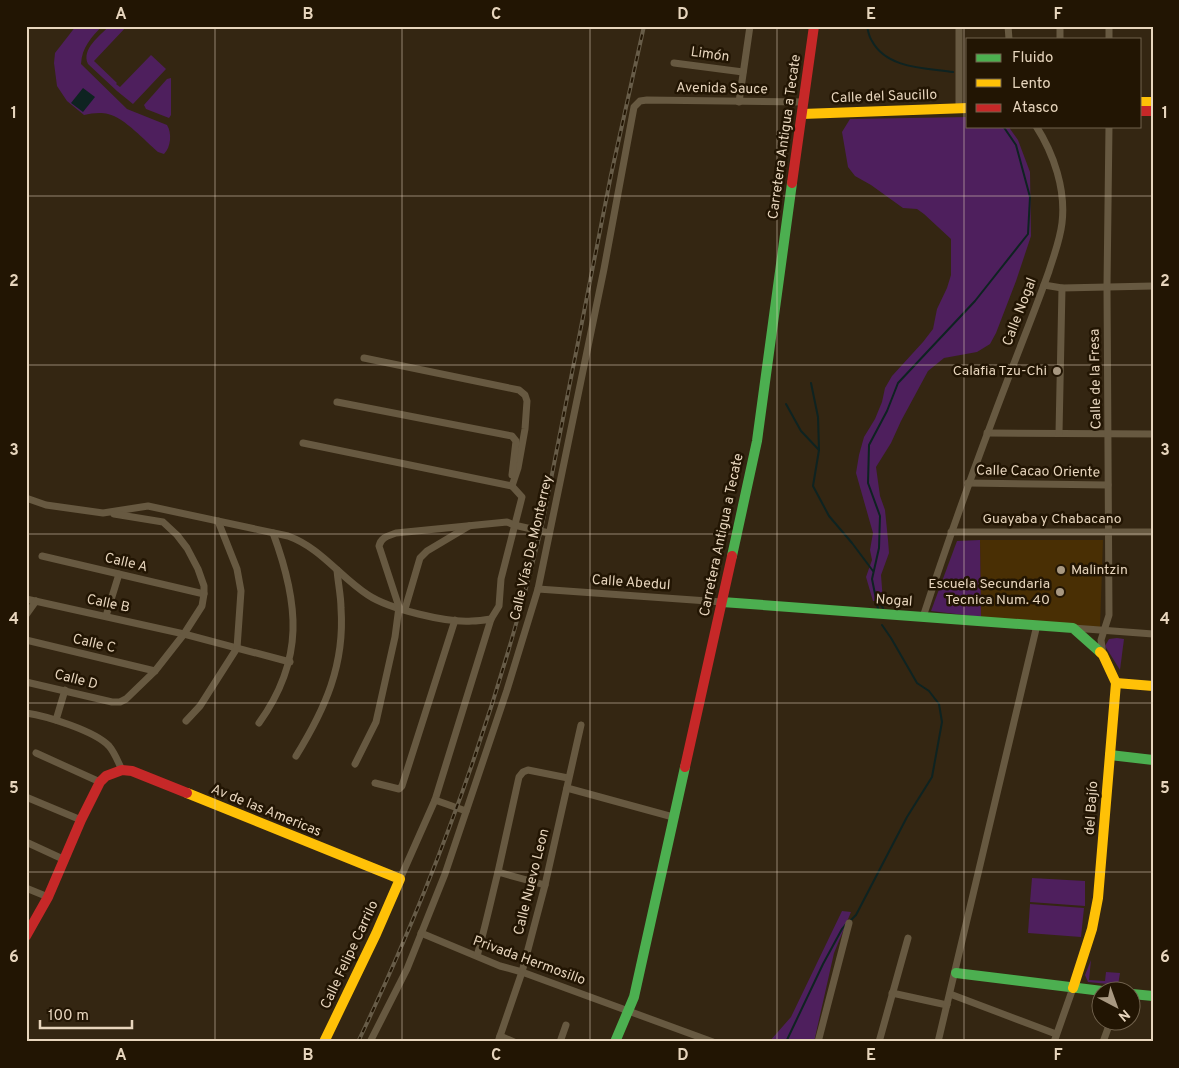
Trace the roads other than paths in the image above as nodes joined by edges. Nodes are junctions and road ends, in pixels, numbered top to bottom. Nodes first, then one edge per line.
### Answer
1 (749, 26) edge
2 (814, 26) edge
3 (959, 26) edge
4 (674, 63) dead end
5 (743, 72) junction
6 (640, 101) joint
7 (739, 102) junction
8 (803, 102) junction
9 (964, 108) edge
10 (802, 114) junction
11 (1037, 128) edge
12 (1109, 128) edge
13 (1044, 285) junction
14 (1107, 286) junction
15 (1153, 286) edge
16 (1062, 288) junction
17 (364, 358) dead end
18 (337, 402) dead end
19 (987, 433) junction
20 (1060, 433) junction
21 (1109, 434) junction
22 (1153, 434) edge
23 (303, 443) dead end
24 (514, 478) junction
25 (968, 483) junction
26 (1108, 485) junction
27 (512, 486) junction
28 (26, 498) edge
29 (103, 513) junction
30 (218, 521) junction
31 (471, 525) junction
32 (514, 525) junction
33 (951, 532) junction
34 (1108, 532) junction
35 (1153, 532) edge
36 (273, 533) junction
37 (549, 533) junction
38 (42, 556) dead end
39 (337, 570) junction
40 (119, 574) junction
41 (538, 588) junction
42 (204, 594) junction
43 (26, 599) edge
44 (36, 601) junction
45 (722, 602) junction
46 (402, 608) junction
47 (26, 615) edge
48 (106, 616) junction
49 (923, 617) junction
50 (491, 619) junction
51 (455, 620) junction
52 (1037, 626) junction
53 (1073, 628) junction
54 (1104, 630) junction
55 (184, 634) junction
56 (1153, 634) edge
57 (26, 640) edge
58 (237, 648) junction
59 (1103, 655) junction
60 (290, 662) junction
61 (156, 671) junction
62 (26, 682) edge
63 (1116, 683) junction
64 (1153, 686) edge
65 (65, 690) junction
66 (26, 713) edge
67 (56, 720) junction
68 (186, 721) dead end
69 (259, 723) dead end
70 (581, 725) dead end
71 (36, 753) dead end
72 (1110, 755) junction
73 (296, 756) dead end
74 (1153, 760) edge
75 (354, 764) dead end
76 (122, 770) junction
77 (568, 778) junction
78 (100, 782) junction
79 (375, 783) dead end
80 (567, 788) junction
81 (26, 796) edge
82 (435, 800) junction
83 (466, 811) junction
84 (673, 817) junction
85 (81, 820) junction
86 (26, 842) edge
87 (64, 860) junction
88 (498, 872) junction
89 (400, 879) junction
90 (545, 885) junction
91 (26, 888) edge
92 (48, 897) junction
93 (849, 923) dead end
94 (421, 933) junction
95 (26, 936) edge
96 (908, 938) dead end
97 (477, 956) junction
98 (522, 972) junction
99 (956, 973) junction
100 (1073, 988) junction
101 (1092, 990) edge
102 (892, 993) junction
103 (950, 994) junction
104 (947, 1005) junction
105 (629, 1011) junction
106 (566, 1025) dead end
107 (1107, 1030) edge
108 (1056, 1034) junction
109 (499, 1039) edge
110 (324, 1042) edge
111 (370, 1042) edge
112 (514, 1042) edge
113 (560, 1042) edge
114 (616, 1042) edge
115 (713, 1042) edge
116 (818, 1042) edge
117 (878, 1042) edge
118 (938, 1042) edge
119 (1054, 1042) edge
120 (1103, 1042) edge

1 - 5 street
2 - 8 street, Carretera Antigua a Tecate
3 - 9 street
4 - 5 street, Limón
5 - 7 street
6 - 7 street, Avenida Sauce
6 - 37 street, Calle Vías De Monterrey
7 - 8 street, Avenida Sauce
8 - 10 street, Carretera Antigua a Tecate
9 - 10 street, Calle del Saucillo
10 - 45 street, Carretera Antigua a Tecate
11 - 13 street, Calle Nogal
12 - 14 street, Calle de la Fresa
13 - 16 street
13 - 19 street, Calle Nogal
14 - 15 street
14 - 16 street
14 - 21 street, Calle de la Fresa
16 - 20 street
17 - 24 street
18 - 24 street
19 - 20 street
19 - 25 street, Calle Nogal
20 - 21 street
21 - 22 street
21 - 26 street, Calle de la Fresa
23 - 27 street
24 - 27 street
25 - 26 street, Calle Cacao Oriente
25 - 33 street, Calle Nogal
26 - 34 street, Calle de la Fresa
27 - 32 street
28 - 29 street
29 - 30 street
29 - 42 street
30 - 36 street
30 - 58 street
31 - 32 street
31 - 46 street
31 - 46 street
32 - 37 street
32 - 50 street
33 - 34 street, Guayaba y Chabacano
33 - 49 street, Calle Nogal
34 - 35 street, Guayaba y Chabacano
34 - 54 street, Calle de la Fresa
36 - 39 street
36 - 60 street
37 - 41 street, Calle Vías De Monterrey
38 - 40 street, Calle A
39 - 46 street
39 - 73 street
40 - 42 street, Calle A
40 - 48 street
41 - 45 street, Calle Abedul
41 - 83 street, Calle Vías De Monterrey
42 - 55 street
43 - 44 street, Calle B
44 - 47 street
44 - 48 street, Calle B
45 - 49 street, Nogal
45 - 84 street, Carretera Antigua a Tecate
46 - 51 street
46 - 75 street
48 - 55 street, Calle B
49 - 52 street, Nogal
50 - 51 street
50 - 82 street
51 - 79 street
52 - 53 street, Nogal
52 - 99 street
53 - 54 street, Nogal
53 - 59 street
54 - 56 street, Nogal
54 - 59 street, del Bajío
55 - 58 street, Calle B
55 - 61 street
57 - 61 street, Calle C
58 - 60 street, Calle B
58 - 68 street
59 - 63 street, del Bajío
60 - 69 street
61 - 65 street, Calle D
62 - 65 street, Calle D
63 - 64 street
63 - 72 street, del Bajío
65 - 67 street
66 - 67 street
67 - 76 street
70 - 77 street, Calle Nuevo Leon
71 - 78 street
72 - 74 street
72 - 100 street, del Bajío
76 - 78 street
76 - 89 street, Av de las Americas
77 - 80 street, Calle Nuevo Leon
77 - 88 street
78 - 85 street
80 - 84 street
80 - 90 street, Calle Nuevo Leon
81 - 85 street
82 - 83 street
82 - 89 street
83 - 94 street, Calle Vías De Monterrey
84 - 105 street, Carretera Antigua a Tecate
85 - 87 street
86 - 87 street
87 - 92 street
88 - 90 street
88 - 97 street
89 - 110 street, Calle Felipe Carrilo
90 - 98 street, Calle Nuevo Leon
91 - 92 street
92 - 95 street
93 - 116 street
94 - 97 street, Privada Hermosillo
94 - 111 street, Calle Vías De Monterrey
96 - 102 street
97 - 98 street, Privada Hermosillo
98 - 105 street, Privada Hermosillo
98 - 109 street, Calle Nuevo Leon
99 - 100 street
99 - 103 street
100 - 101 street
100 - 108 street
102 - 104 street
102 - 117 street
103 - 104 street
103 - 108 street
104 - 118 street
105 - 114 street, Carretera Antigua a Tecate
105 - 115 street, Privada Hermosillo
106 - 113 street
107 - 120 street
108 - 119 street
109 - 112 street

